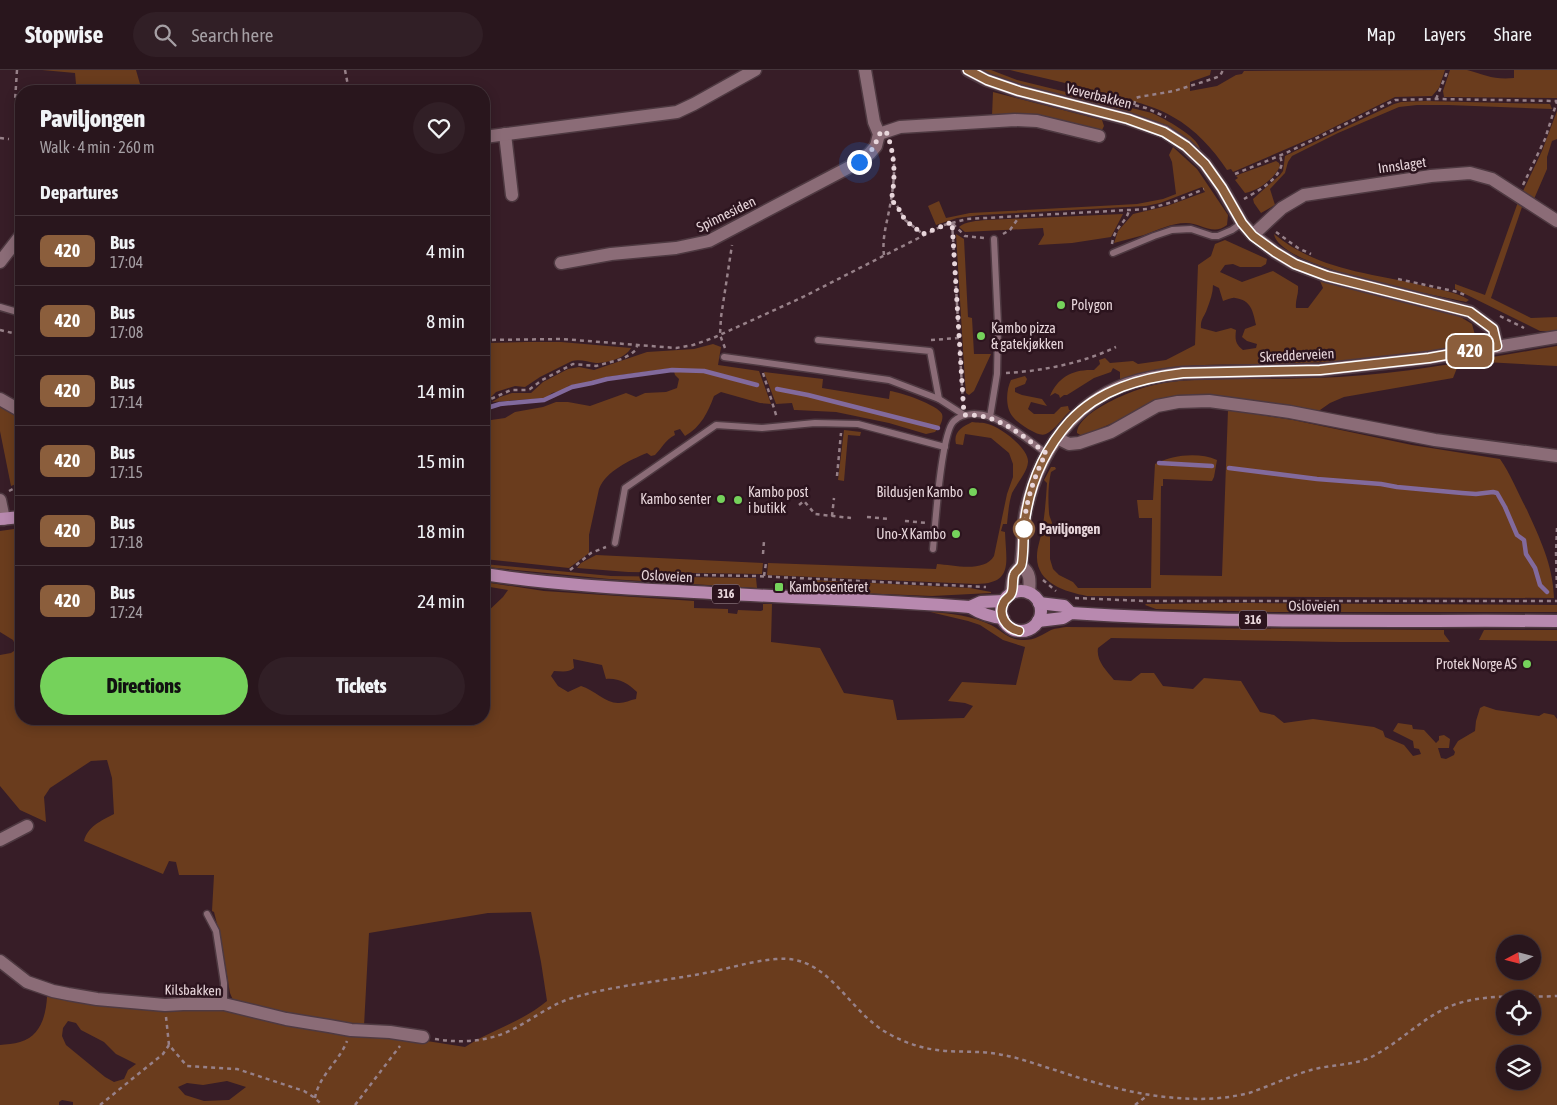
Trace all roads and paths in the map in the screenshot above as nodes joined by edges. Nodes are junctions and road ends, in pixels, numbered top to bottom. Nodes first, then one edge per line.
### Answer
1 (17, 70) edge
2 (345, 70) edge
3 (755, 70) edge
4 (865, 70) edge
5 (968, 70) edge
6 (1223, 70) edge
7 (1448, 70) edge
8 (16, 85) edge
9 (348, 85) edge
10 (1436, 99) junction
11 (1557, 102) edge
12 (1134, 105) dead end
13 (883, 133) junction
14 (505, 134) junction
15 (490, 136) edge
16 (1099, 136) dead end
17 (0, 138) edge
18 (9, 139) dead end
19 (1279, 156) junction
20 (1235, 174) dead end
21 (1204, 189) dead end
22 (512, 195) dead end
23 (1516, 195) junction
24 (891, 201) junction
25 (1232, 206) junction
26 (1129, 210) junction
27 (1019, 217) junction
28 (952, 222) junction
29 (1557, 222) edge
30 (1242, 223) junction
31 (730, 231) junction
32 (923, 234) junction
33 (1253, 236) junction
34 (994, 240) junction
35 (15, 243) edge
36 (1113, 253) joint
37 (884, 254) junction
38 (0, 262) edge
39 (561, 263) dead end
40 (0, 307) edge
41 (15, 311) edge
42 (0, 330) edge
43 (15, 334) edge
44 (720, 335) junction
45 (1557, 337) edge
46 (490, 340) edge
47 (818, 340) dead end
48 (637, 346) junction
49 (1497, 346) junction
50 (1116, 348) dead end
51 (724, 356) dead end
52 (760, 362) junction
53 (997, 374) junction
54 (939, 398) junction
55 (0, 399) edge
56 (490, 399) edge
57 (15, 408) edge
58 (964, 415) junction
59 (990, 417) junction
60 (842, 424) junction
61 (779, 426) junction
62 (1058, 438) junction
63 (944, 447) junction
64 (1046, 453) junction
65 (1557, 456) edge
66 (837, 476) dead end
67 (15, 489) edge
68 (4, 495) edge
69 (834, 498) dead end
70 (799, 505) dead end
71 (832, 516) junction
72 (867, 517) dead end
73 (15, 518) edge
74 (851, 518) dead end
75 (2, 519) edge
76 (890, 519) dead end
77 (905, 521) dead end
78 (936, 524) junction
79 (1557, 528) edge
80 (764, 541) dead end
81 (615, 543) joint
82 (933, 549) dead end
83 (763, 554) dead end
84 (766, 563) dead end
85 (1021, 566) junction
86 (577, 570) dead end
87 (632, 574) dead end
88 (1038, 574) dead end
89 (490, 575) edge
90 (764, 576) junction
91 (993, 587) dead end
92 (1557, 591) edge
93 (1028, 593) junction
94 (1062, 594) dead end
95 (1069, 596) dead end
96 (1008, 598) junction
97 (1557, 601) edge
98 (1039, 602) junction
99 (970, 607) junction
100 (1071, 613) junction
101 (1003, 618) junction
102 (1557, 621) edge
103 (1038, 622) junction
104 (27, 826) dead end
105 (0, 840) edge
106 (207, 914) dead end
107 (0, 961) edge
108 (1557, 996) edge
109 (224, 1004) junction
110 (165, 1005) junction
111 (351, 1030) junction
112 (409, 1036) junction
113 (423, 1037) joint
114 (169, 1045) junction
115 (1148, 1095) junction
116 (315, 1098) junction
117 (100, 1105) edge
118 (322, 1105) edge
119 (355, 1105) edge
120 (1135, 1105) edge

1 - 8 path
2 - 9 path
3 - 14 street
4 - 13 street
5 - 25 street, Veverbakken
6 - 12 path
7 - 10 path
10 - 11 path
10 - 19 path
11 - 23 path
13 - 16 street
13 - 24 path
13 - 31 street, Spinnesiden
14 - 15 street
14 - 22 street
17 - 18 path
19 - 20 path
19 - 25 path
21 - 26 path
23 - 29 street, Innslaget
23 - 33 street, Innslaget
24 - 32 path
24 - 37 path
25 - 30 street, Veverbakken
26 - 27 path
26 - 36 path
27 - 28 path
27 - 34 path
28 - 32 path
28 - 34 path
28 - 58 path
30 - 33 street, Veverbakken
30 - 36 lane
31 - 39 street, Spinnesiden
31 - 44 path
32 - 37 path
33 - 49 street, Veverbakken
34 - 53 lane
35 - 38 street
37 - 44 path
40 - 41 lane
42 - 43 path
44 - 48 path
45 - 49 street, Skredderveien
46 - 48 path
47 - 54 lane
48 - 56 path
49 - 62 street, Skredderveien
50 - 53 path
51 - 52 lane
52 - 54 lane
52 - 61 path
53 - 59 lane
54 - 58 lane
55 - 57 street
58 - 59 lane
58 - 63 lane
59 - 64 lane
60 - 61 lane
60 - 63 lane
60 - 66 path
61 - 81 lane
62 - 64 street, Skredderveien
62 - 65 street
63 - 78 lane
64 - 85 street, Skredderveien
67 - 68 path
68 - 75 street
69 - 71 path
70 - 71 path
71 - 74 path
72 - 76 path
73 - 75 main road
77 - 78 path
78 - 82 lane
79 - 92 path
80 - 83 path
81 - 86 path
84 - 90 path
85 - 93 street, Skredderveien
85 - 96 street, Skredderveien
87 - 90 path
88 - 94 path
89 - 99 main road, Osloveien / 316
90 - 91 path
93 - 96 main road, 316
93 - 98 main road
95 - 97 path
96 - 99 main road, Osloveien / 316
96 - 101 main road
98 - 100 main road, Osloveien / 316
98 - 103 main road
99 - 101 main road, Osloveien / 316
100 - 102 main road, Osloveien / 316
100 - 103 main road, Osloveien / 316
101 - 103 main road, 316
104 - 105 street
106 - 109 lane
107 - 110 street, Kilsbakken
108 - 115 path
109 - 110 street, Kilsbakken
109 - 111 street, Kilsbakken
110 - 114 path
111 - 112 street, Kilsbakken
111 - 116 path
112 - 113 street, Kilsbakken
112 - 119 path
113 - 115 path
114 - 116 path
114 - 117 path
115 - 120 path
116 - 118 path

